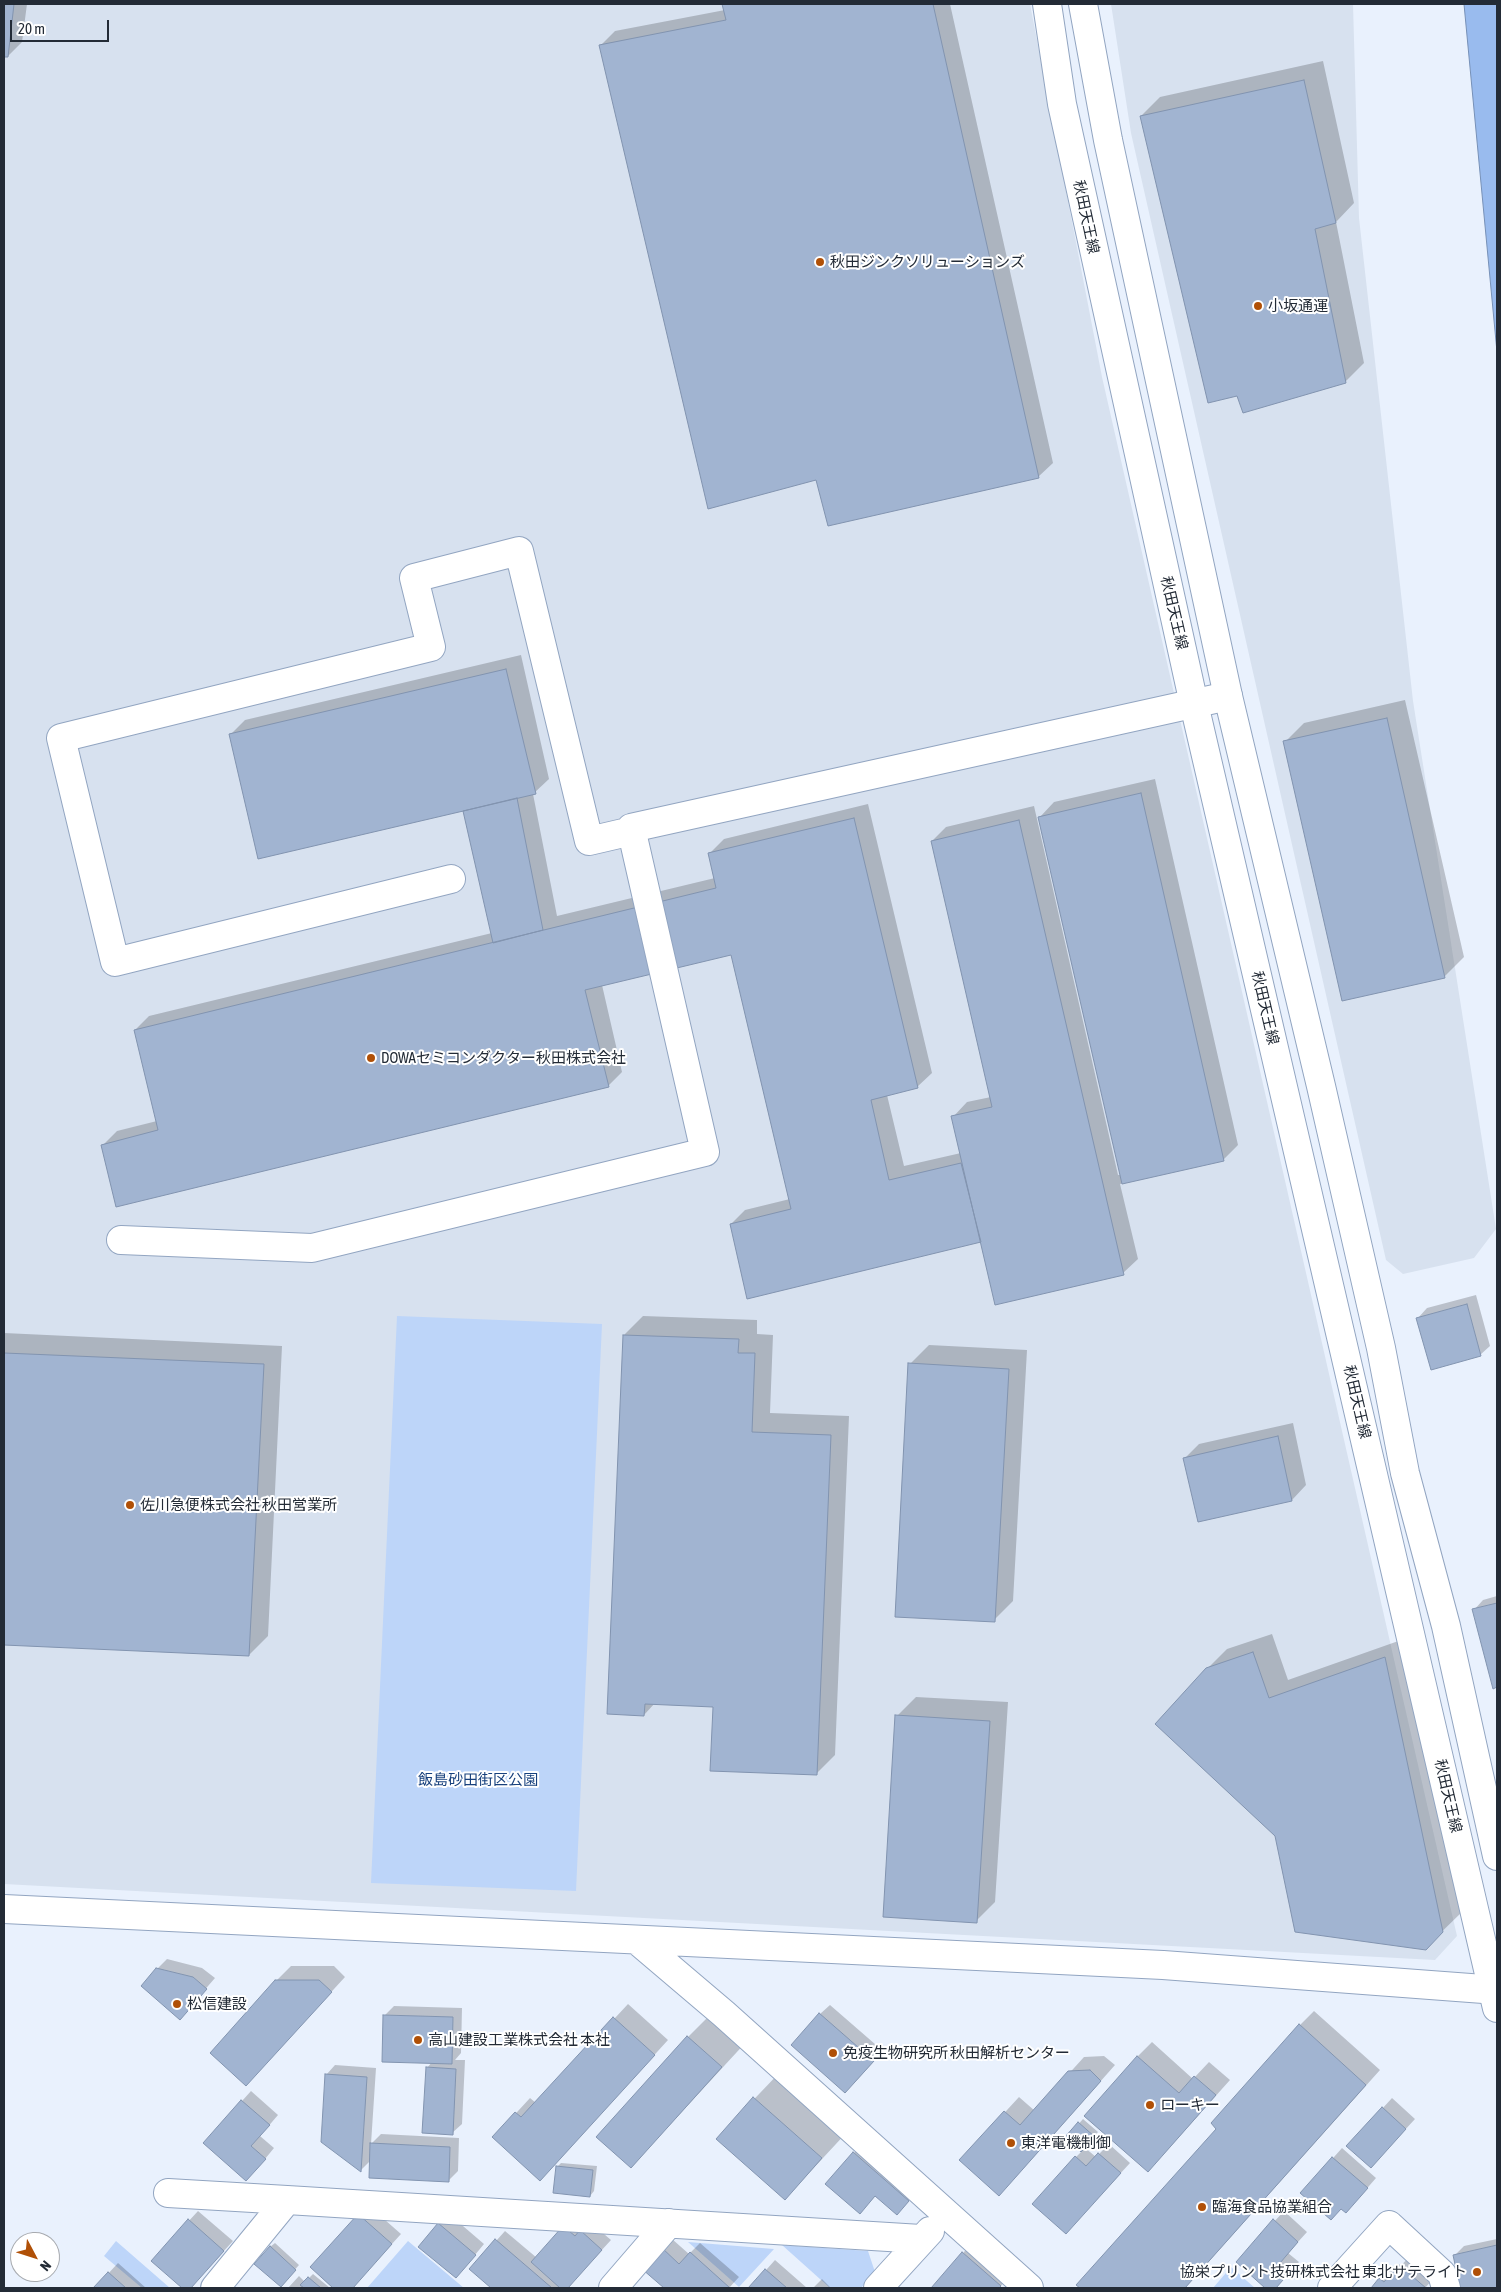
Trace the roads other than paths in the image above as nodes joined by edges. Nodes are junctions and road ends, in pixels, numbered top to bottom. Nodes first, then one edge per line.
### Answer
1 (1047, 4) edge
2 (1083, 4) edge
3 (1228, 696) junction
4 (1194, 704) junction
5 (632, 831) junction
6 (451, 879) dead end
7 (121, 1240) dead end
8 (1497, 1856) edge
9 (4, 1909) edge
10 (638, 1941) junction
11 (1496, 1996) edge
12 (168, 2193) dead end
13 (287, 2200) junction
14 (947, 2214) junction
15 (669, 2223) junction
16 (922, 2239) junction
17 (215, 2288) edge
18 (613, 2288) edge
19 (878, 2288) edge
20 (1029, 2288) edge
21 (1332, 2288) edge
22 (1446, 2288) edge

1 - 4 main road, 秋田天王線
2 - 3 main road
3 - 4 main road
3 - 8 main road
4 - 5 main road
4 - 11 main road, 秋田天王線
5 - 6 main road
5 - 7 main road
9 - 10 main road
10 - 11 main road
10 - 14 main road
12 - 13 main road
13 - 15 main road
13 - 17 main road
14 - 16 main road
14 - 20 main road
15 - 16 main road
15 - 18 main road
16 - 19 main road
21 - 22 main road

